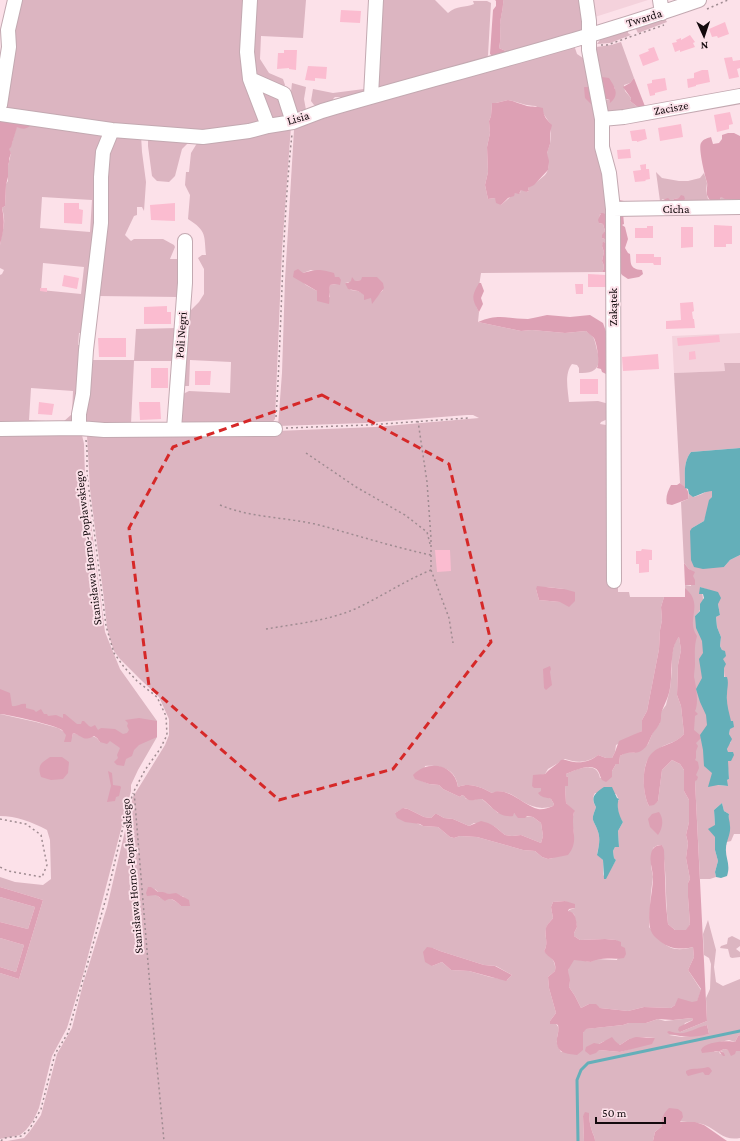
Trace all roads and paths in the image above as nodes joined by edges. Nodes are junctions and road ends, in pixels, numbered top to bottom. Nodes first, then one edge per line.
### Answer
1 (15, 0) edge
2 (250, 0) edge
3 (376, 0) edge
4 (586, 0) edge
5 (699, 0) edge
6 (661, 7) edge
7 (8, 30) junction
8 (588, 35) junction
9 (0, 58) edge
10 (250, 79) junction
11 (371, 96) junction
12 (740, 96) edge
13 (0, 105) edge
14 (0, 114) edge
15 (602, 120) junction
16 (294, 122) junction
17 (268, 126) junction
18 (112, 130) junction
19 (740, 207) edge
20 (613, 209) junction
21 (185, 241) dead end
22 (468, 418) dead end
23 (418, 421) junction
24 (0, 428) edge
25 (79, 428) junction
26 (174, 429) junction
27 (275, 429) junction
28 (306, 454) dead end
29 (220, 504) dead end
30 (431, 546) junction
31 (431, 555) junction
32 (431, 570) junction
33 (614, 581) dead end
34 (266, 629) dead end
35 (453, 643) dead end
36 (134, 791) junction
37 (0, 819) edge
38 (0, 867) edge
39 (1, 1141) edge
40 (164, 1141) edge

1 - 7 street
2 - 10 street
3 - 11 street
4 - 8 street, Zakątek
5 - 6 street, Twarda
6 - 8 street, Twarda
7 - 9 street
7 - 13 street
8 - 11 street, Lisia
8 - 15 street, Zakątek
10 - 16 street
10 - 17 street
11 - 16 street, Lisia
12 - 15 street, Zacisze
14 - 18 street, Lisia
15 - 20 street, Zakątek
16 - 17 street, Lisia
16 - 27 path
17 - 18 street, Lisia
18 - 25 street
19 - 20 street, Cicha
20 - 33 street, Zakątek
21 - 26 street, Poli Negri
22 - 23 path
23 - 27 path
23 - 30 path
24 - 25 street
25 - 26 street
25 - 36 path, Stanisława Horno-Popławskiego
26 - 27 street
28 - 30 path
29 - 31 path
30 - 31 path
31 - 32 path
32 - 34 path
32 - 35 path
36 - 39 path
36 - 40 path, Stanisława Horno-Popławskiego
37 - 38 path

